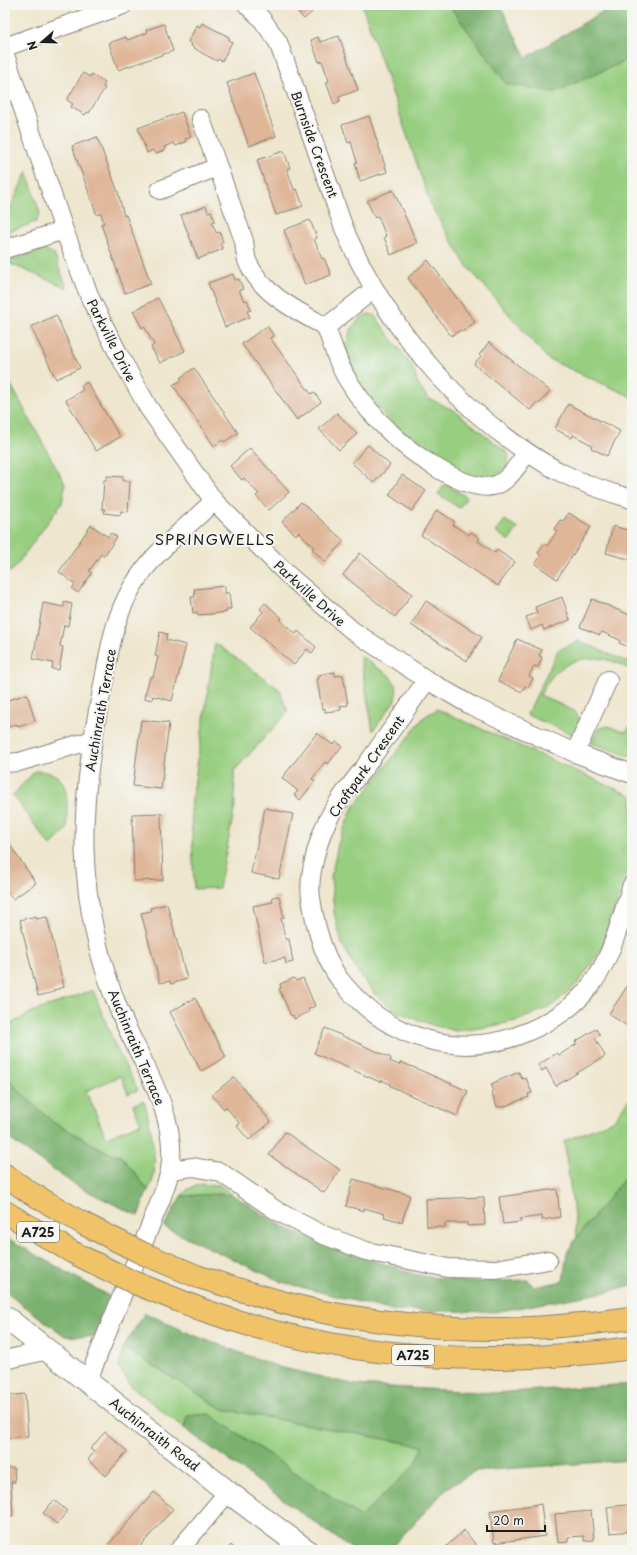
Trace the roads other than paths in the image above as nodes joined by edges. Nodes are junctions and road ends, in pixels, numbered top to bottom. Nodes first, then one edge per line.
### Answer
1 (123, 5) edge
2 (247, 5) edge
3 (5, 47) edge
4 (5, 55) edge
5 (201, 119) dead end
6 (217, 167) junction
7 (160, 190) dead end
8 (64, 230) junction
9 (5, 249) edge
10 (374, 289) junction
11 (326, 327) junction
12 (527, 453) junction
13 (632, 500) edge
14 (214, 502) junction
15 (427, 680) junction
16 (608, 680) dead end
17 (92, 740) junction
18 (575, 753) junction
19 (5, 764) edge
20 (632, 774) edge
21 (632, 885) edge
22 (5, 1166) edge
23 (170, 1170) junction
24 (5, 1175) edge
25 (29, 1192) junction
26 (5, 1212) edge
27 (548, 1260) dead end
28 (5, 1317) edge
29 (632, 1318) edge
30 (632, 1348) edge
31 (48, 1350) junction
32 (5, 1360) edge
33 (88, 1380) junction
34 (228, 1492) junction
35 (179, 1550) edge
36 (306, 1550) edge

1 - 3 street
2 - 10 street, Burnside Crescent
4 - 8 street, Parkville Drive
5 - 6 street
6 - 7 street
6 - 11 street
8 - 9 street
8 - 14 street, Parkville Drive
10 - 11 street
10 - 12 street, Burnside Crescent
11 - 12 street
12 - 13 street, Burnside Crescent
14 - 15 street, Parkville Drive
14 - 17 street, Auchinraith Terrace
15 - 18 street, Parkville Drive
15 - 21 street, Croftpark Crescent
16 - 18 street
17 - 19 street
17 - 23 street, Auchinraith Terrace
18 - 20 street, Parkville Drive
22 - 25 highway, A725
23 - 27 street
23 - 33 street, Auchinraith Terrace
24 - 25 highway, A725
25 - 29 highway, A725, bridge
26 - 30 highway, A725, bridge
28 - 31 street, Auchinraith Road
31 - 32 street
31 - 33 street, Auchinraith Road
33 - 34 street, Auchinraith Road
34 - 35 street
34 - 36 street, Auchinraith Road

